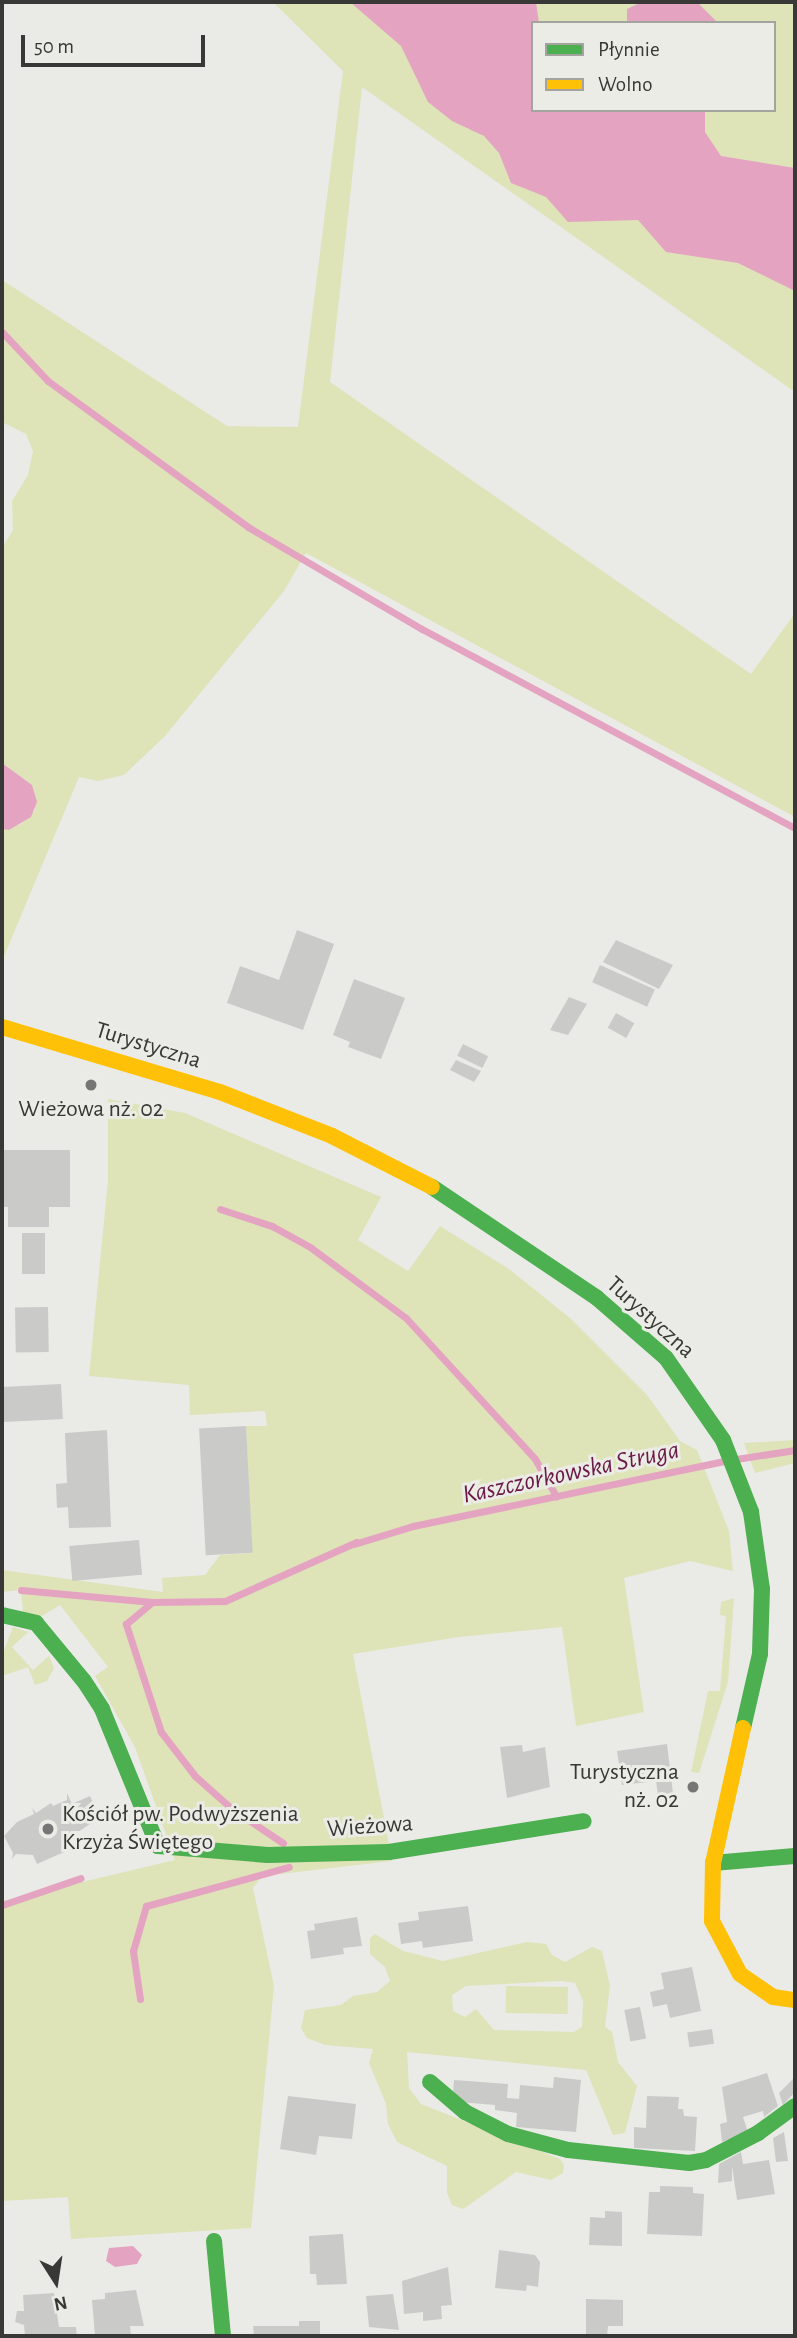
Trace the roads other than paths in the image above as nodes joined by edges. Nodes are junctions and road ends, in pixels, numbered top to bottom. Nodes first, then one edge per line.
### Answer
1 (2, 1027) edge
2 (2, 1614) edge
3 (584, 1821) dead end
4 (795, 1856) edge
5 (713, 1863) junction
6 (795, 2000) edge
7 (430, 2082) dead end
8 (795, 2106) edge
9 (214, 2241) dead end
10 (223, 2336) edge

1 - 5 street, Turystyczna
2 - 3 street, Wieżowa
4 - 5 street
5 - 6 street, Turystyczna
7 - 8 street
9 - 10 street

